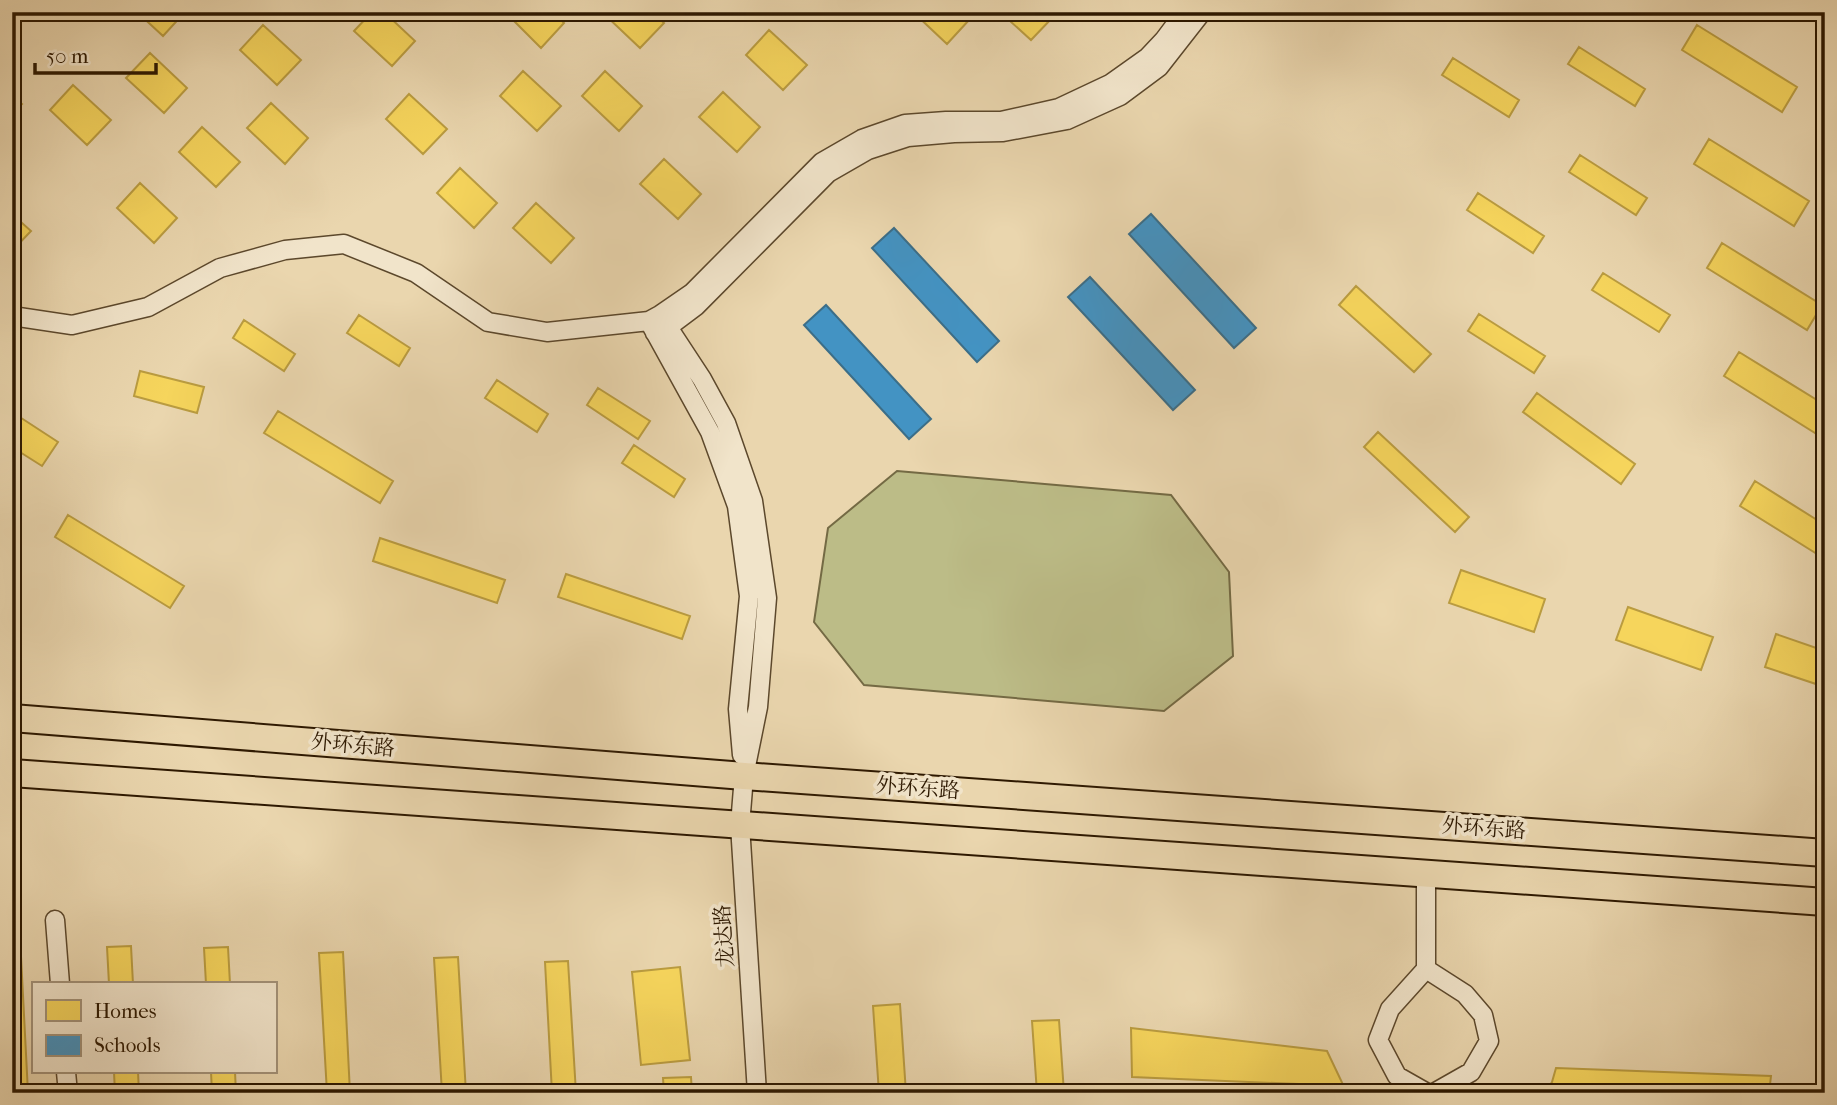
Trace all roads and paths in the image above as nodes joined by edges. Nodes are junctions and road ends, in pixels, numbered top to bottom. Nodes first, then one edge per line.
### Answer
1 (1185, 12) edge
2 (1202, 12) edge
3 (12, 316) edge
4 (658, 324) junction
5 (12, 718) edge
6 (12, 772) edge
7 (744, 776) junction
8 (740, 825) junction
9 (1825, 853) edge
10 (1426, 874) junction
11 (1825, 902) edge
12 (55, 920) dead end
13 (1426, 969) junction
14 (60, 982) edge
15 (66, 1074) edge
16 (68, 1093) edge
17 (757, 1093) edge
18 (1427, 1093) edge
19 (1434, 1093) edge

1 - 4 street
2 - 4 street
3 - 4 street
4 - 7 street, 龙达路
5 - 7 highway, 外环东路
6 - 8 highway
7 - 8 street, 龙达路
7 - 9 highway, 外环东路
8 - 10 highway
8 - 17 street, 龙达路
10 - 11 highway
10 - 13 street
12 - 14 street
13 - 18 street
13 - 19 street
15 - 16 street

